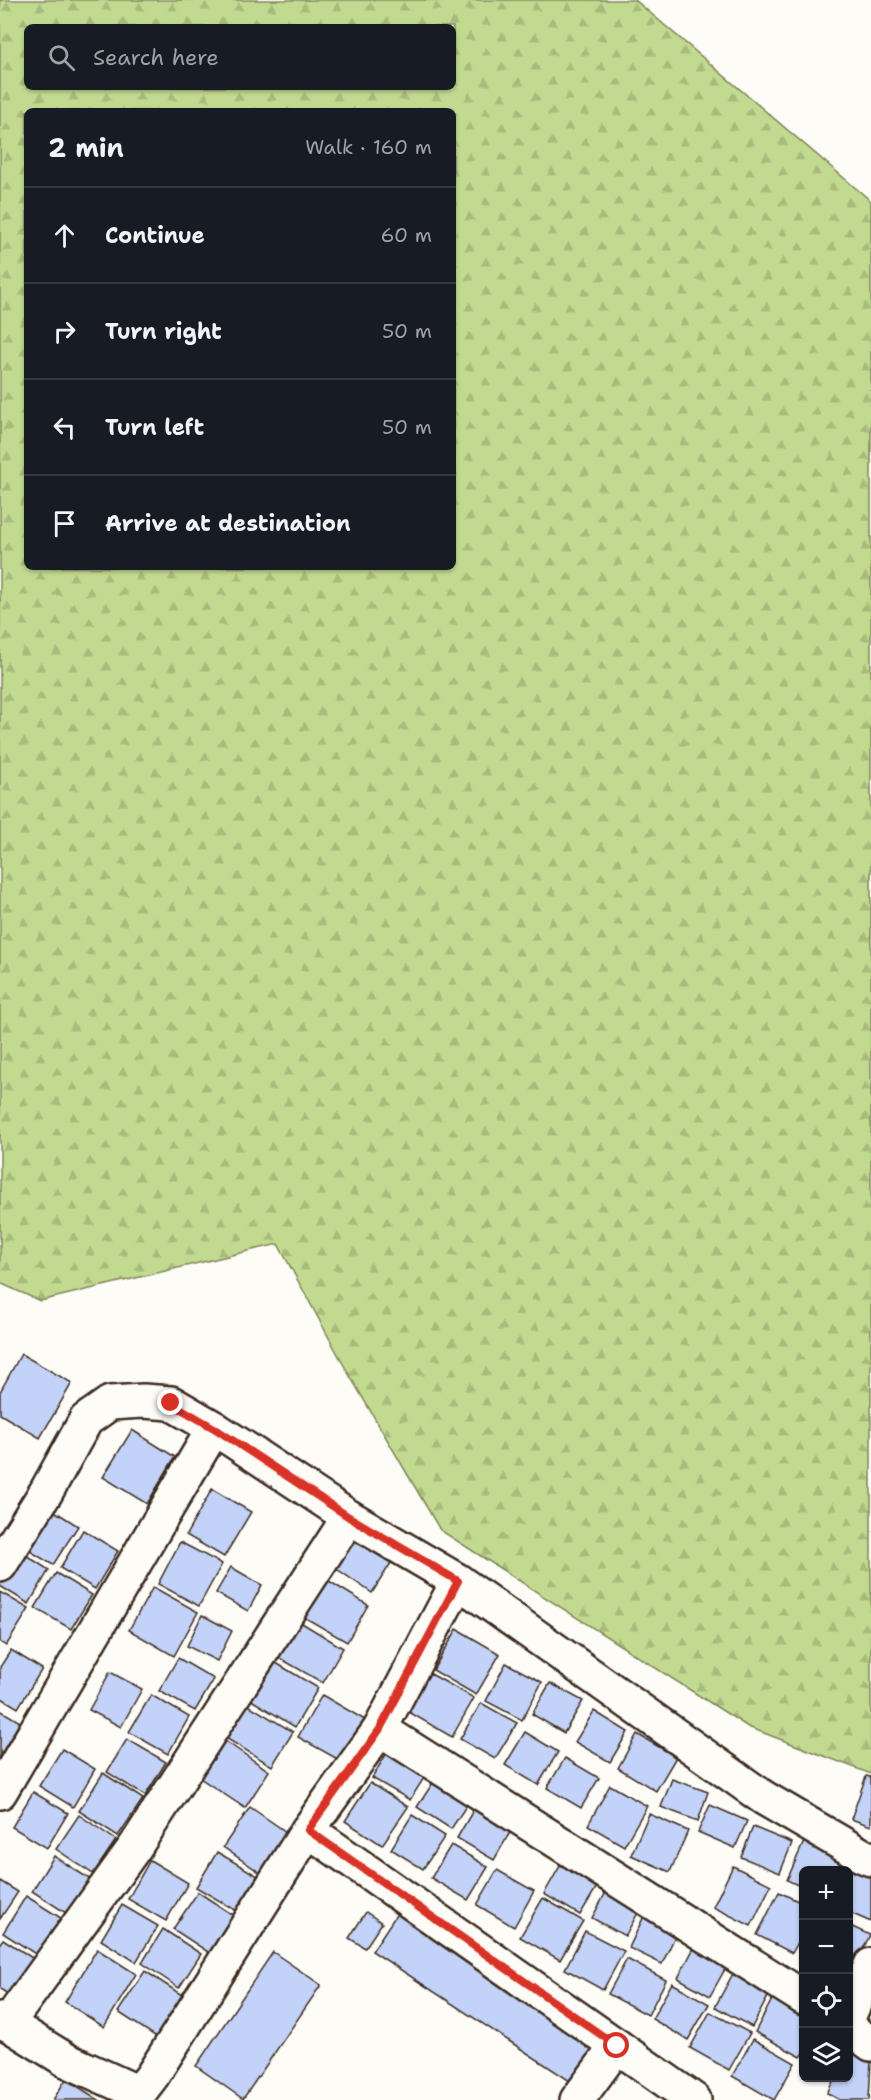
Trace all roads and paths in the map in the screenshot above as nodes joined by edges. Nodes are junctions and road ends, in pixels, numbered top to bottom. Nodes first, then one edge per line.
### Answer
1 (214, 1428) junction
2 (349, 1517) junction
3 (0, 1565) edge
4 (458, 1581) junction
5 (380, 1729) junction
6 (0, 1792) edge
7 (308, 1830) junction
8 (871, 1858) edge
9 (871, 1965) edge
10 (799, 1995) edge
11 (853, 2008) edge
12 (4, 2021) edge
13 (850, 2028) edge
14 (871, 2044) edge
15 (617, 2046) junction
16 (136, 2096) edge
17 (577, 2100) edge
18 (694, 2100) edge

1 - 2 street
1 - 3 street
1 - 6 street
2 - 4 street
2 - 12 street
4 - 5 street
4 - 8 street
5 - 7 street
5 - 10 street
7 - 15 street
7 - 16 street
9 - 11 street
12 - 16 street
13 - 14 street
15 - 17 street
15 - 18 street

